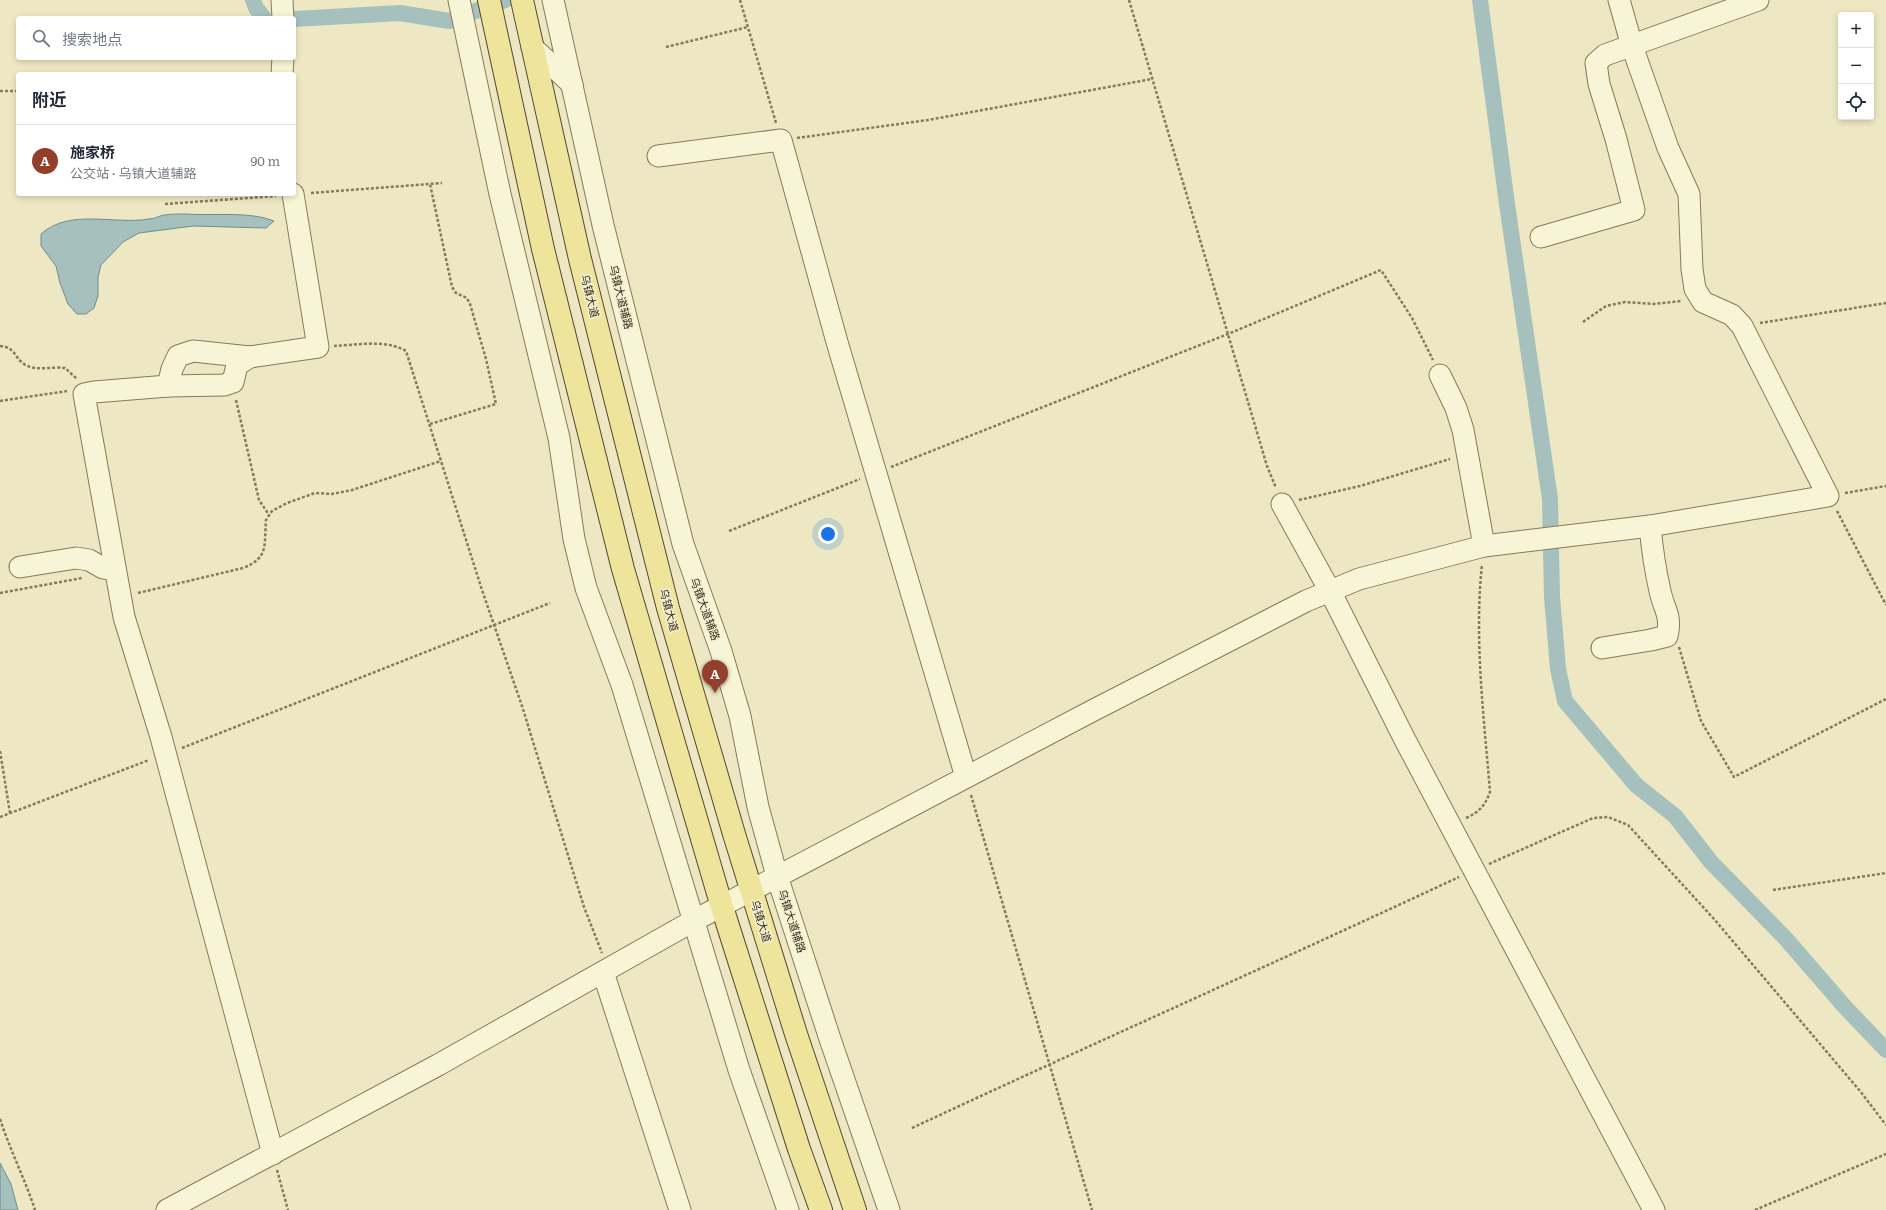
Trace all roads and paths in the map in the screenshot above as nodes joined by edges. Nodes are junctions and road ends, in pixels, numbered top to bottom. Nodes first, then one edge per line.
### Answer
1 (282, 0) edge
2 (459, 0) edge
3 (489, 0) edge
4 (522, 0) edge
5 (553, 0) edge
6 (740, 0) edge
7 (1129, 0) edge
8 (1619, 0) edge
9 (1758, 0) edge
10 (283, 16) edge
11 (748, 27) junction
12 (531, 42) junction
13 (1632, 46) junction
14 (666, 47) dead end
15 (283, 60) edge
16 (282, 72) edge
17 (1152, 79) junction
18 (572, 84) junction
19 (0, 91) edge
20 (16, 91) edge
21 (781, 140) junction
22 (658, 156) dead end
23 (430, 184) dead end
24 (293, 196) edge
25 (1541, 237) dead end
26 (1700, 297) junction
27 (1886, 303) edge
28 (1583, 322) dead end
29 (1742, 326) junction
30 (1228, 334) junction
31 (0, 346) edge
32 (318, 347) junction
33 (250, 357) junction
34 (1440, 375) joint
35 (233, 382) junction
36 (168, 386) junction
37 (84, 394) junction
38 (0, 401) edge
39 (430, 424) junction
40 (1468, 454) junction
41 (441, 461) junction
42 (877, 473) junction
43 (1886, 486) edge
44 (1828, 496) junction
45 (1282, 504) junction
46 (269, 516) junction
47 (1650, 526) junction
48 (729, 531) dead end
49 (1484, 546) junction
50 (20, 567) dead end
51 (109, 569) junction
52 (1330, 591) junction
53 (0, 593) edge
54 (120, 597) junction
55 (550, 603) dead end
56 (1886, 605) edge
57 (494, 625) junction
58 (1667, 636) junction
59 (1602, 648) dead end
60 (1886, 699) edge
61 (0, 751) edge
62 (165, 754) junction
63 (966, 777) junction
64 (10, 813) junction
65 (0, 817) edge
66 (1451, 825) junction
67 (1475, 870) junction
68 (1886, 873) edge
69 (777, 876) junction
70 (752, 890) junction
71 (1773, 890) dead end
72 (722, 907) junction
73 (693, 921) junction
74 (606, 970) junction
75 (1049, 1064) junction
76 (0, 1118) edge
77 (1886, 1125) edge
78 (912, 1128) dead end
79 (273, 1154) junction
80 (1886, 1154) edge
81 (35, 1210) edge
82 (167, 1210) edge
83 (288, 1210) edge
84 (680, 1210) edge
85 (788, 1210) edge
86 (821, 1210) edge
87 (855, 1210) edge
88 (889, 1210) edge
89 (1092, 1210) edge
90 (1654, 1210) edge
91 (1755, 1210) edge

1 - 10 street
2 - 73 street
3 - 72 main road
4 - 12 main road, 乌镇大道
5 - 18 street, 乌镇大道辅路
6 - 11 path
7 - 17 path
8 - 13 street
9 - 13 street
11 - 14 path
11 - 21 path
12 - 18 street
12 - 70 main road, 乌镇大道
13 - 25 street
13 - 26 street
15 - 16 street
17 - 21 path
17 - 30 path
18 - 69 street, 乌镇大道辅路
19 - 20 path
21 - 22 street
21 - 42 street
23 - 39 path
24 - 32 street
26 - 28 path
26 - 29 street
27 - 29 path
29 - 44 street
30 - 34 path
30 - 42 path
30 - 45 path
31 - 37 path
32 - 33 street
32 - 39 path
33 - 35 street
33 - 36 street
34 - 40 street
35 - 36 street
35 - 46 path
36 - 37 street
37 - 38 path
37 - 51 street
39 - 41 path
40 - 45 path
40 - 49 street
41 - 46 path
41 - 57 path
42 - 48 path
42 - 63 street
43 - 44 path
44 - 47 street
44 - 56 path
45 - 52 street
46 - 54 path
47 - 49 street
47 - 58 street
49 - 52 street
49 - 66 path
50 - 51 street
51 - 53 path
51 - 54 street
52 - 63 street
52 - 66 street
54 - 62 street
55 - 57 path
57 - 62 path
57 - 74 path
58 - 59 street
58 - 60 path
61 - 64 path
62 - 64 path
62 - 79 street
63 - 69 street
63 - 75 path
64 - 65 path
66 - 67 street
67 - 75 path
67 - 77 path
67 - 90 street
68 - 71 path
69 - 70 street
69 - 88 street, 乌镇大道辅路
70 - 72 street
70 - 87 main road, 乌镇大道
72 - 73 street
72 - 86 main road
73 - 74 street
73 - 85 street
74 - 79 street
74 - 84 street
75 - 78 path
75 - 89 path
76 - 81 path
79 - 82 street
79 - 83 path
80 - 91 path

